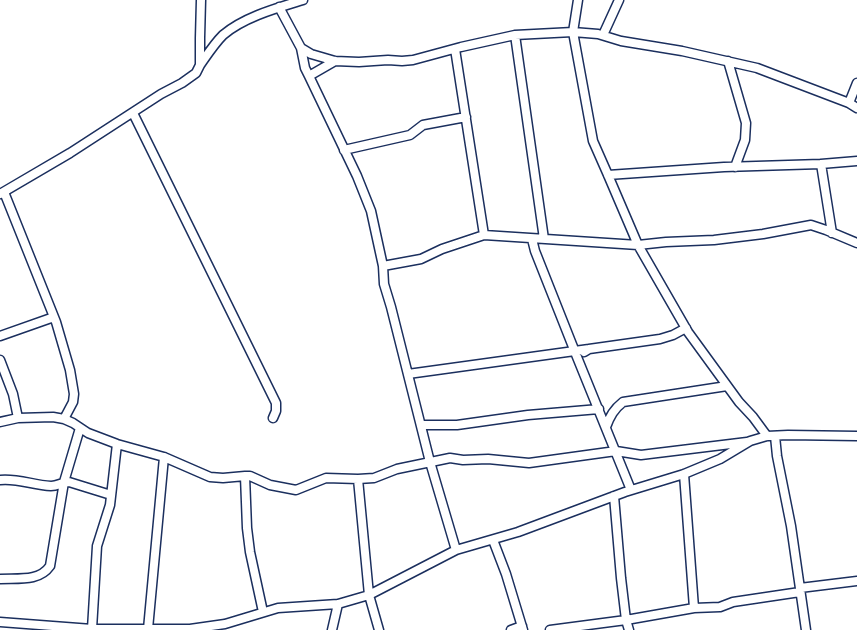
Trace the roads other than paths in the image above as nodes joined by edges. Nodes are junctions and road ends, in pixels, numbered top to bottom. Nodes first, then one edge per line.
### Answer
1 (202, 0) edge
2 (303, 0) edge
3 (578, 0) edge
4 (619, 0) edge
5 (279, 7) junction
6 (573, 32) junction
7 (516, 35) junction
8 (603, 35) junction
9 (301, 48) junction
10 (455, 49) junction
11 (335, 61) junction
12 (728, 61) junction
13 (200, 65) junction
14 (309, 76) junction
15 (857, 83) edge
16 (849, 103) junction
17 (857, 108) edge
18 (134, 113) junction
19 (466, 117) junction
20 (344, 150) junction
21 (857, 160) edge
22 (821, 164) junction
23 (735, 167) junction
24 (608, 175) junction
25 (2, 193) edge
26 (832, 233) junction
27 (484, 236) junction
28 (532, 239) junction
29 (544, 240) junction
30 (857, 242) edge
31 (638, 245) junction
32 (382, 266) junction
33 (54, 317) junction
34 (686, 328) junction
35 (0, 336) edge
36 (575, 354) junction
37 (0, 360) edge
38 (408, 374) junction
39 (727, 386) junction
40 (599, 409) junction
41 (18, 418) junction
42 (273, 418) dead end
43 (64, 419) junction
44 (0, 422) edge
45 (421, 425) junction
46 (606, 427) junction
47 (80, 428) junction
48 (771, 436) junction
49 (857, 436) edge
50 (750, 442) junction
51 (117, 444) junction
52 (616, 452) junction
53 (164, 457) junction
54 (430, 462) junction
55 (684, 474) junction
56 (245, 476) junction
57 (358, 479) junction
58 (0, 480) edge
59 (64, 482) junction
60 (631, 490) junction
61 (111, 495) junction
62 (614, 496) junction
63 (493, 540) junction
64 (456, 550) junction
65 (0, 579) edge
66 (857, 581) edge
67 (800, 590) junction
68 (369, 595) junction
69 (338, 604) junction
70 (694, 608) junction
71 (263, 612) junction
72 (626, 620) junction
73 (0, 622) edge
74 (31, 627) edge
75 (522, 628) edge
76 (92, 629) edge
77 (148, 629) edge
78 (206, 629) edge
79 (332, 630) edge
80 (379, 630) edge
81 (511, 630) edge
82 (550, 630) edge
83 (629, 630) edge
84 (806, 630) edge

1 - 13 street
2 - 5 street
3 - 6 street
4 - 8 street
5 - 9 street
5 - 13 street
6 - 7 street
6 - 8 street
6 - 24 street
7 - 10 street
7 - 29 street
8 - 12 street
9 - 11 street
9 - 14 street
10 - 11 street
10 - 19 street
11 - 14 street
12 - 16 street
12 - 23 street
13 - 18 street
14 - 20 street
15 - 16 street
16 - 17 street
18 - 25 street
18 - 42 street
19 - 20 street
19 - 27 street
20 - 32 street
21 - 22 street
22 - 23 street
22 - 26 street
23 - 24 street
24 - 31 street
25 - 33 street
26 - 30 street
26 - 31 street
27 - 28 street
27 - 32 street
28 - 29 street
28 - 36 street
29 - 31 street
31 - 34 street
32 - 38 street
33 - 35 street
33 - 43 street
34 - 36 street
34 - 39 street
36 - 38 street
36 - 40 street
37 - 41 street
38 - 45 street
39 - 46 street
39 - 48 street
40 - 45 street
40 - 46 street
41 - 43 street
41 - 44 street
43 - 47 street
45 - 54 street
46 - 52 street
47 - 51 street
47 - 59 street
48 - 49 street
48 - 50 street
48 - 67 street
50 - 52 street
50 - 55 street
51 - 53 street
51 - 61 street
52 - 54 street
52 - 60 street
53 - 56 street
53 - 77 street
54 - 57 street
54 - 64 street
55 - 60 street
55 - 70 street
56 - 57 street
56 - 71 street
57 - 68 street
58 - 59 street
59 - 61 street
59 - 65 street
60 - 62 street
61 - 76 street
62 - 63 street
62 - 72 street
63 - 64 street
63 - 75 street
64 - 68 street
66 - 67 street
67 - 70 street
67 - 84 street
68 - 69 street
68 - 80 street
69 - 71 street
69 - 79 street
70 - 72 street
71 - 78 street
72 - 82 street
72 - 83 street
73 - 74 street
74 - 76 street
75 - 81 street
76 - 77 street
77 - 78 street

